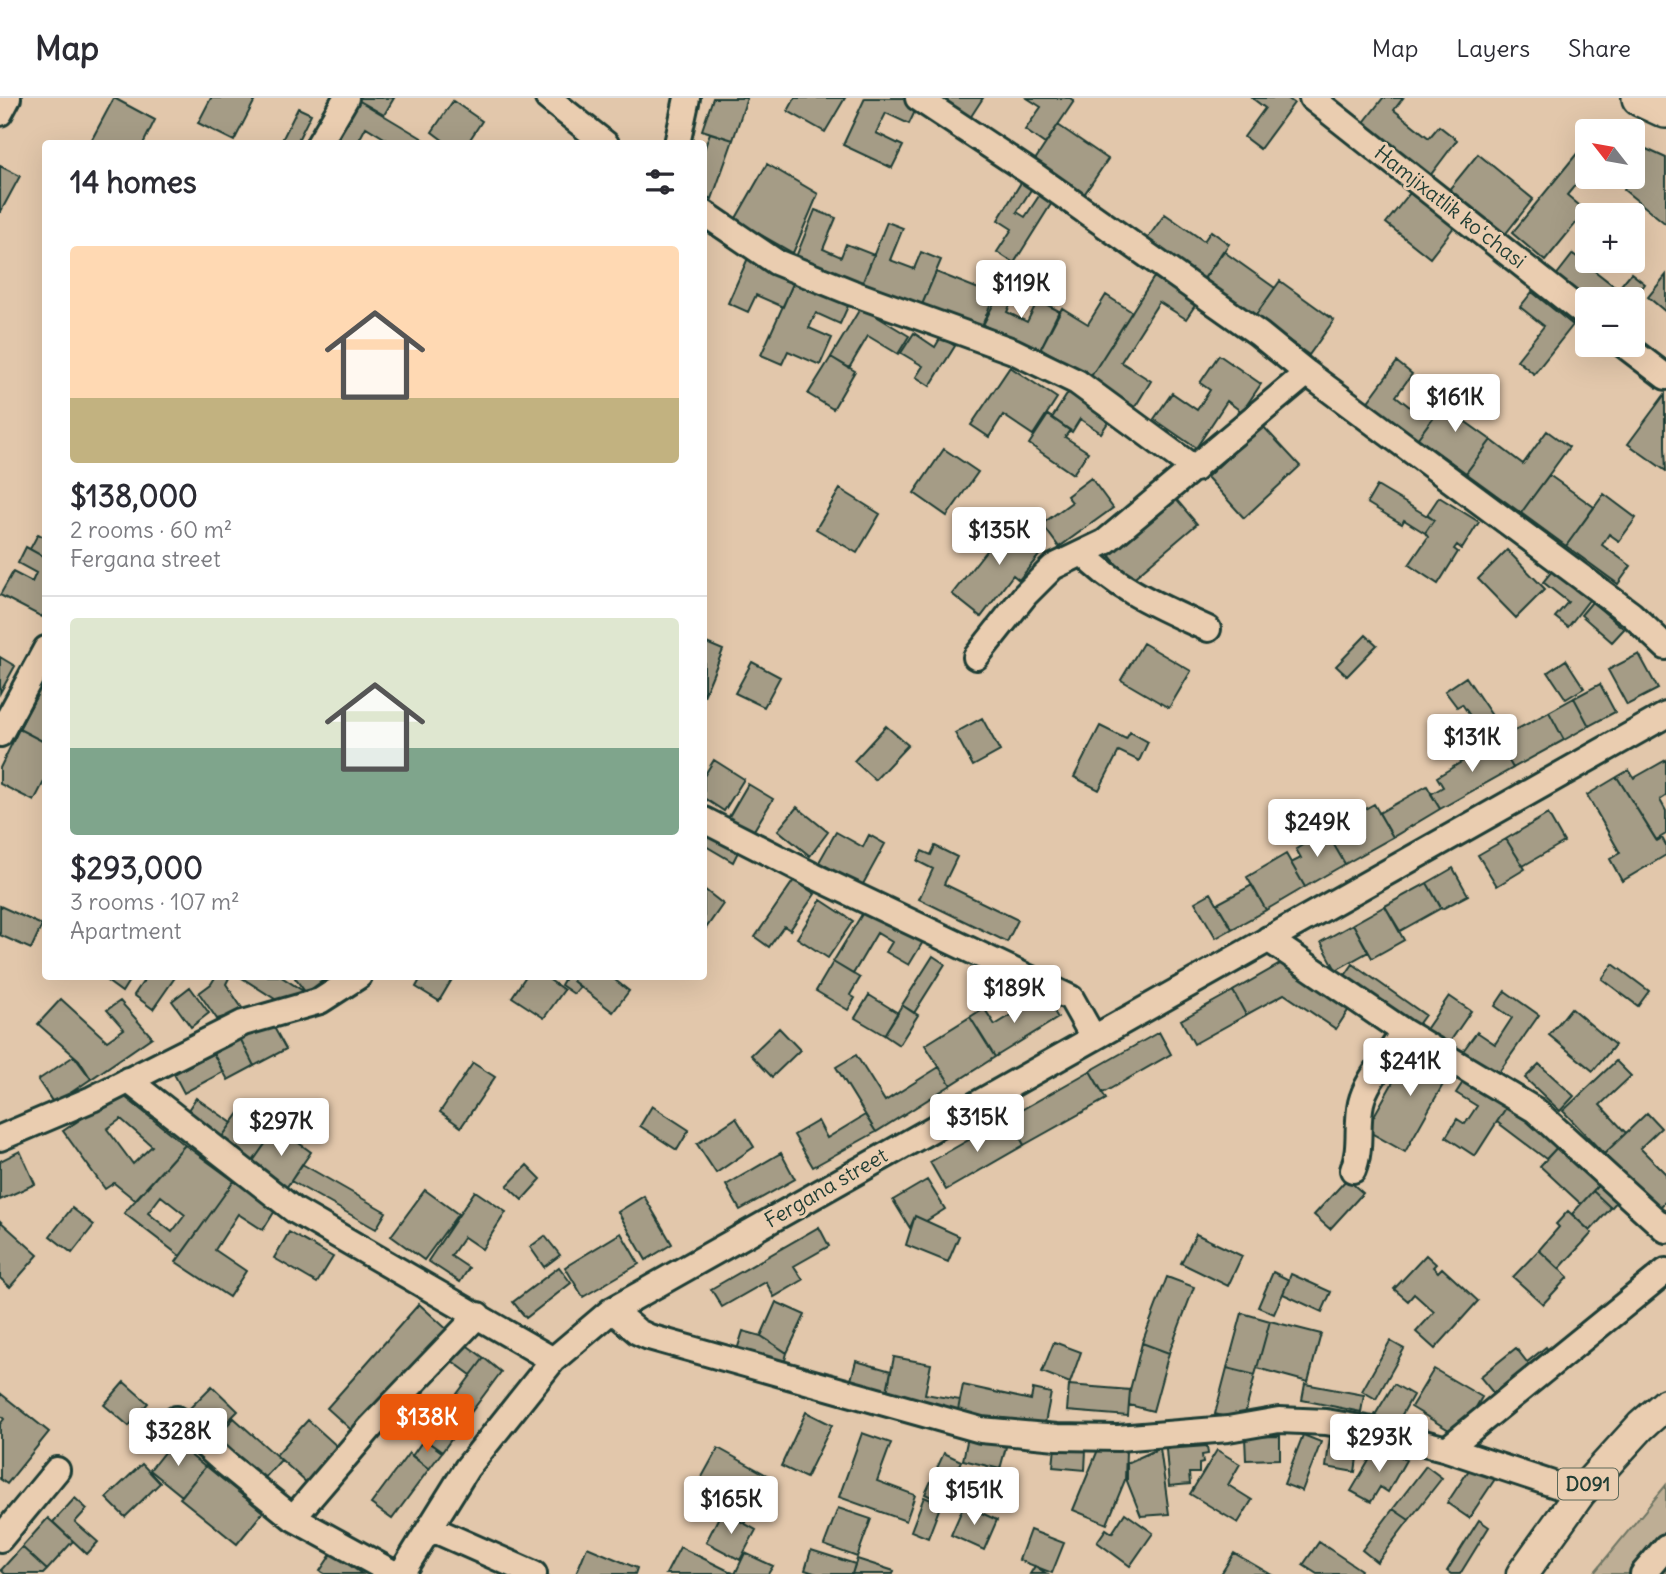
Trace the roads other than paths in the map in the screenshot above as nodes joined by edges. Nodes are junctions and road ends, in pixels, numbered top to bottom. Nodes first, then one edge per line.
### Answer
1 (8, 98) edge
2 (346, 98) edge
3 (548, 98) edge
4 (687, 98) edge
5 (918, 98) edge
6 (1312, 98) edge
7 (1640, 98) edge
8 (1666, 110) edge
9 (0, 113) edge
10 (320, 140) edge
11 (601, 140) edge
12 (678, 140) edge
13 (707, 215) edge
14 (1575, 306) edge
15 (1640, 357) edge
16 (1307, 373) junction
17 (1666, 377) edge
18 (1195, 469) junction
19 (1083, 553) junction
20 (1208, 629) dead end
21 (1666, 647) edge
22 (42, 656) edge
23 (976, 657) dead end
24 (1666, 715) edge
25 (0, 734) edge
26 (707, 822) edge
27 (1268, 939) junction
28 (353, 980) edge
29 (1403, 1031) junction
30 (1093, 1037) junction
31 (128, 1080) junction
32 (0, 1138) edge
33 (1353, 1170) dead end
34 (1666, 1230) edge
35 (1666, 1271) edge
36 (612, 1310) junction
37 (478, 1315) junction
38 (553, 1360) junction
39 (1666, 1404) edge
40 (176, 1419) dead end
41 (1447, 1449) junction
42 (57, 1470) dead end
43 (1580, 1493) junction
44 (293, 1518) junction
45 (430, 1528) junction
46 (0, 1539) edge
47 (1666, 1547) edge
48 (394, 1574) edge
49 (401, 1574) edge
50 (534, 1574) edge
51 (1522, 1574) edge
52 (1643, 1574) edge

1 - 9 street
2 - 10 street
3 - 11 street
4 - 12 street
5 - 16 street
6 - 14 street, Hamjixatlik koʻchasi
7 - 8 highway
13 - 18 street
15 - 17 street
16 - 18 street
16 - 21 street
18 - 19 street
19 - 20 street
19 - 23 street
22 - 25 street
24 - 27 street, Fergana street
26 - 30 street
27 - 29 street
27 - 30 street, Fergana street
28 - 31 street
29 - 33 street
29 - 34 street
30 - 36 street, Fergana street
31 - 32 street
31 - 37 street
35 - 41 street
36 - 38 street, Fergana street
36 - 41 street
37 - 38 street
37 - 44 street
38 - 45 street, Fergana street
39 - 43 main road, D091
40 - 44 street
41 - 43 street
42 - 46 street
43 - 51 main road, D091
44 - 48 street
45 - 49 street, Fergana street
45 - 50 street
47 - 52 street

